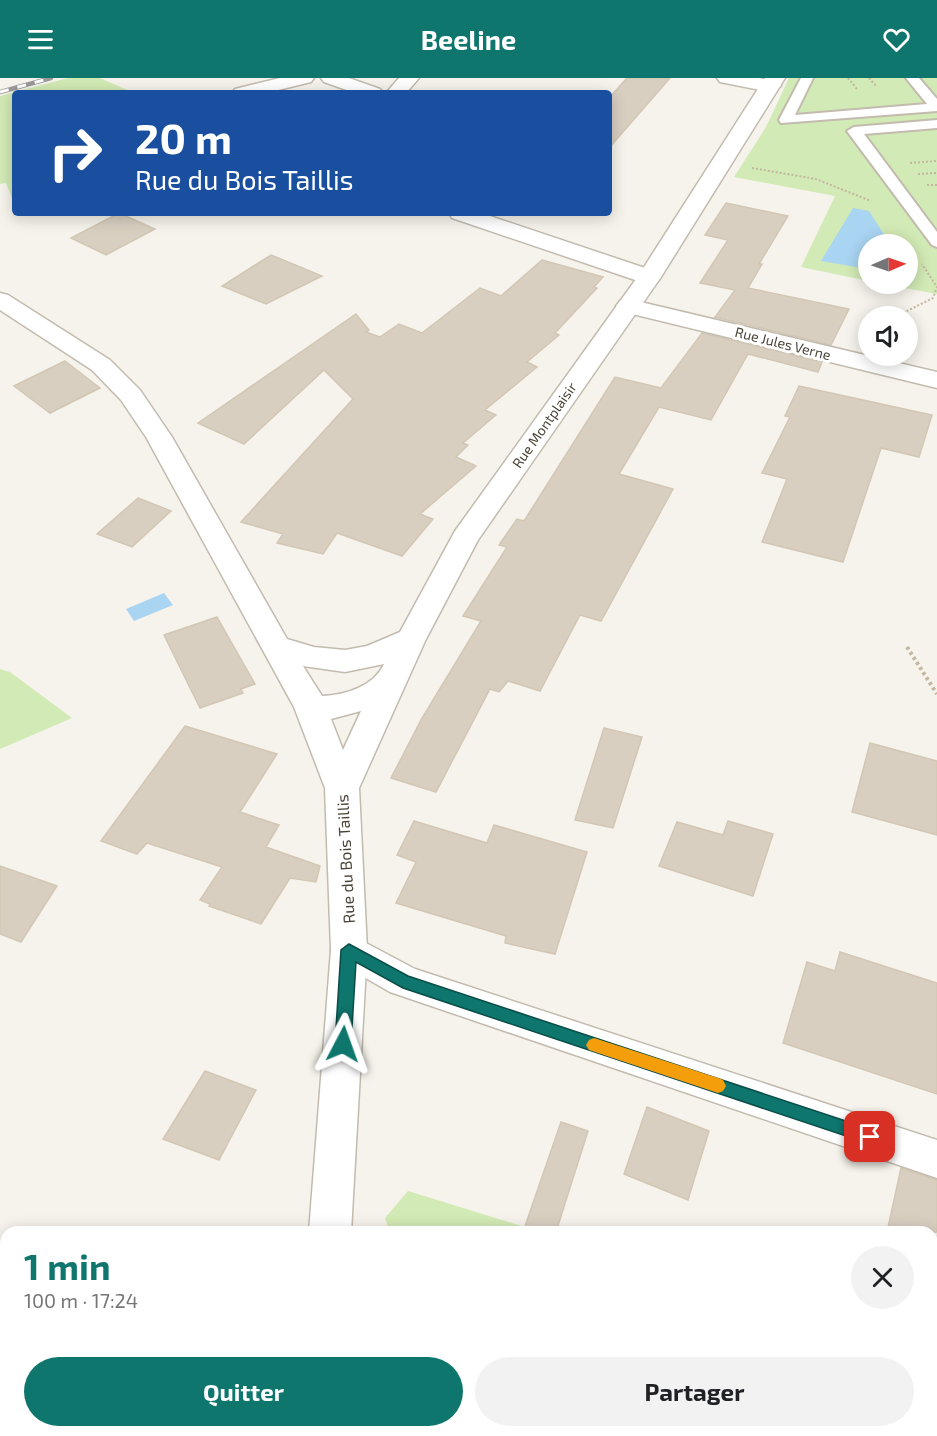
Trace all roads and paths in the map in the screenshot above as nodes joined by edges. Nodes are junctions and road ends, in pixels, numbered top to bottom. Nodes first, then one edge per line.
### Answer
1 (304, 78) edge
2 (331, 78) edge
3 (409, 78) edge
4 (727, 78) edge
5 (807, 78) edge
6 (912, 78) edge
7 (773, 82) edge
8 (254, 90) edge
9 (365, 90) edge
10 (399, 90) edge
11 (937, 107) edge
12 (937, 124) edge
13 (722, 162) junction
14 (876, 203) dead end
15 (469, 216) edge
16 (937, 216) edge
17 (919, 218) junction
18 (937, 242) edge
19 (918, 257) dead end
20 (648, 277) junction
21 (0, 300) edge
22 (628, 306) junction
23 (917, 306) edge
24 (937, 380) edge
25 (411, 639) junction
26 (277, 647) junction
27 (907, 647) dead end
28 (391, 682) junction
29 (937, 694) edge
30 (310, 707) junction
31 (342, 788) junction
32 (349, 950) junction
33 (937, 1159) edge
34 (330, 1226) edge

1 - 8 street
2 - 9 street
3 - 10 street
4 - 7 street
5 - 11 lane
6 - 11 lane
7 - 13 street, Rue Montplaisir
12 - 17 lane
13 - 14 path
13 - 20 street, Rue Montplaisir
15 - 20 street
16 - 17 lane
17 - 18 lane
19 - 23 path
20 - 22 street, Rue Montplaisir
21 - 26 street, Rue du Bois Taillis
22 - 24 street, Rue Jules Verne
22 - 25 street, Rue Montplaisir
25 - 26 street
25 - 28 street, Rue Montplaisir
26 - 30 street, Rue du Bois Taillis
27 - 29 path
28 - 30 street
28 - 31 street, Rue Montplaisir
30 - 31 street, Rue du Bois Taillis
31 - 32 street, Rue du Bois Taillis
32 - 33 street
32 - 34 street, Rue du Bois Taillis

